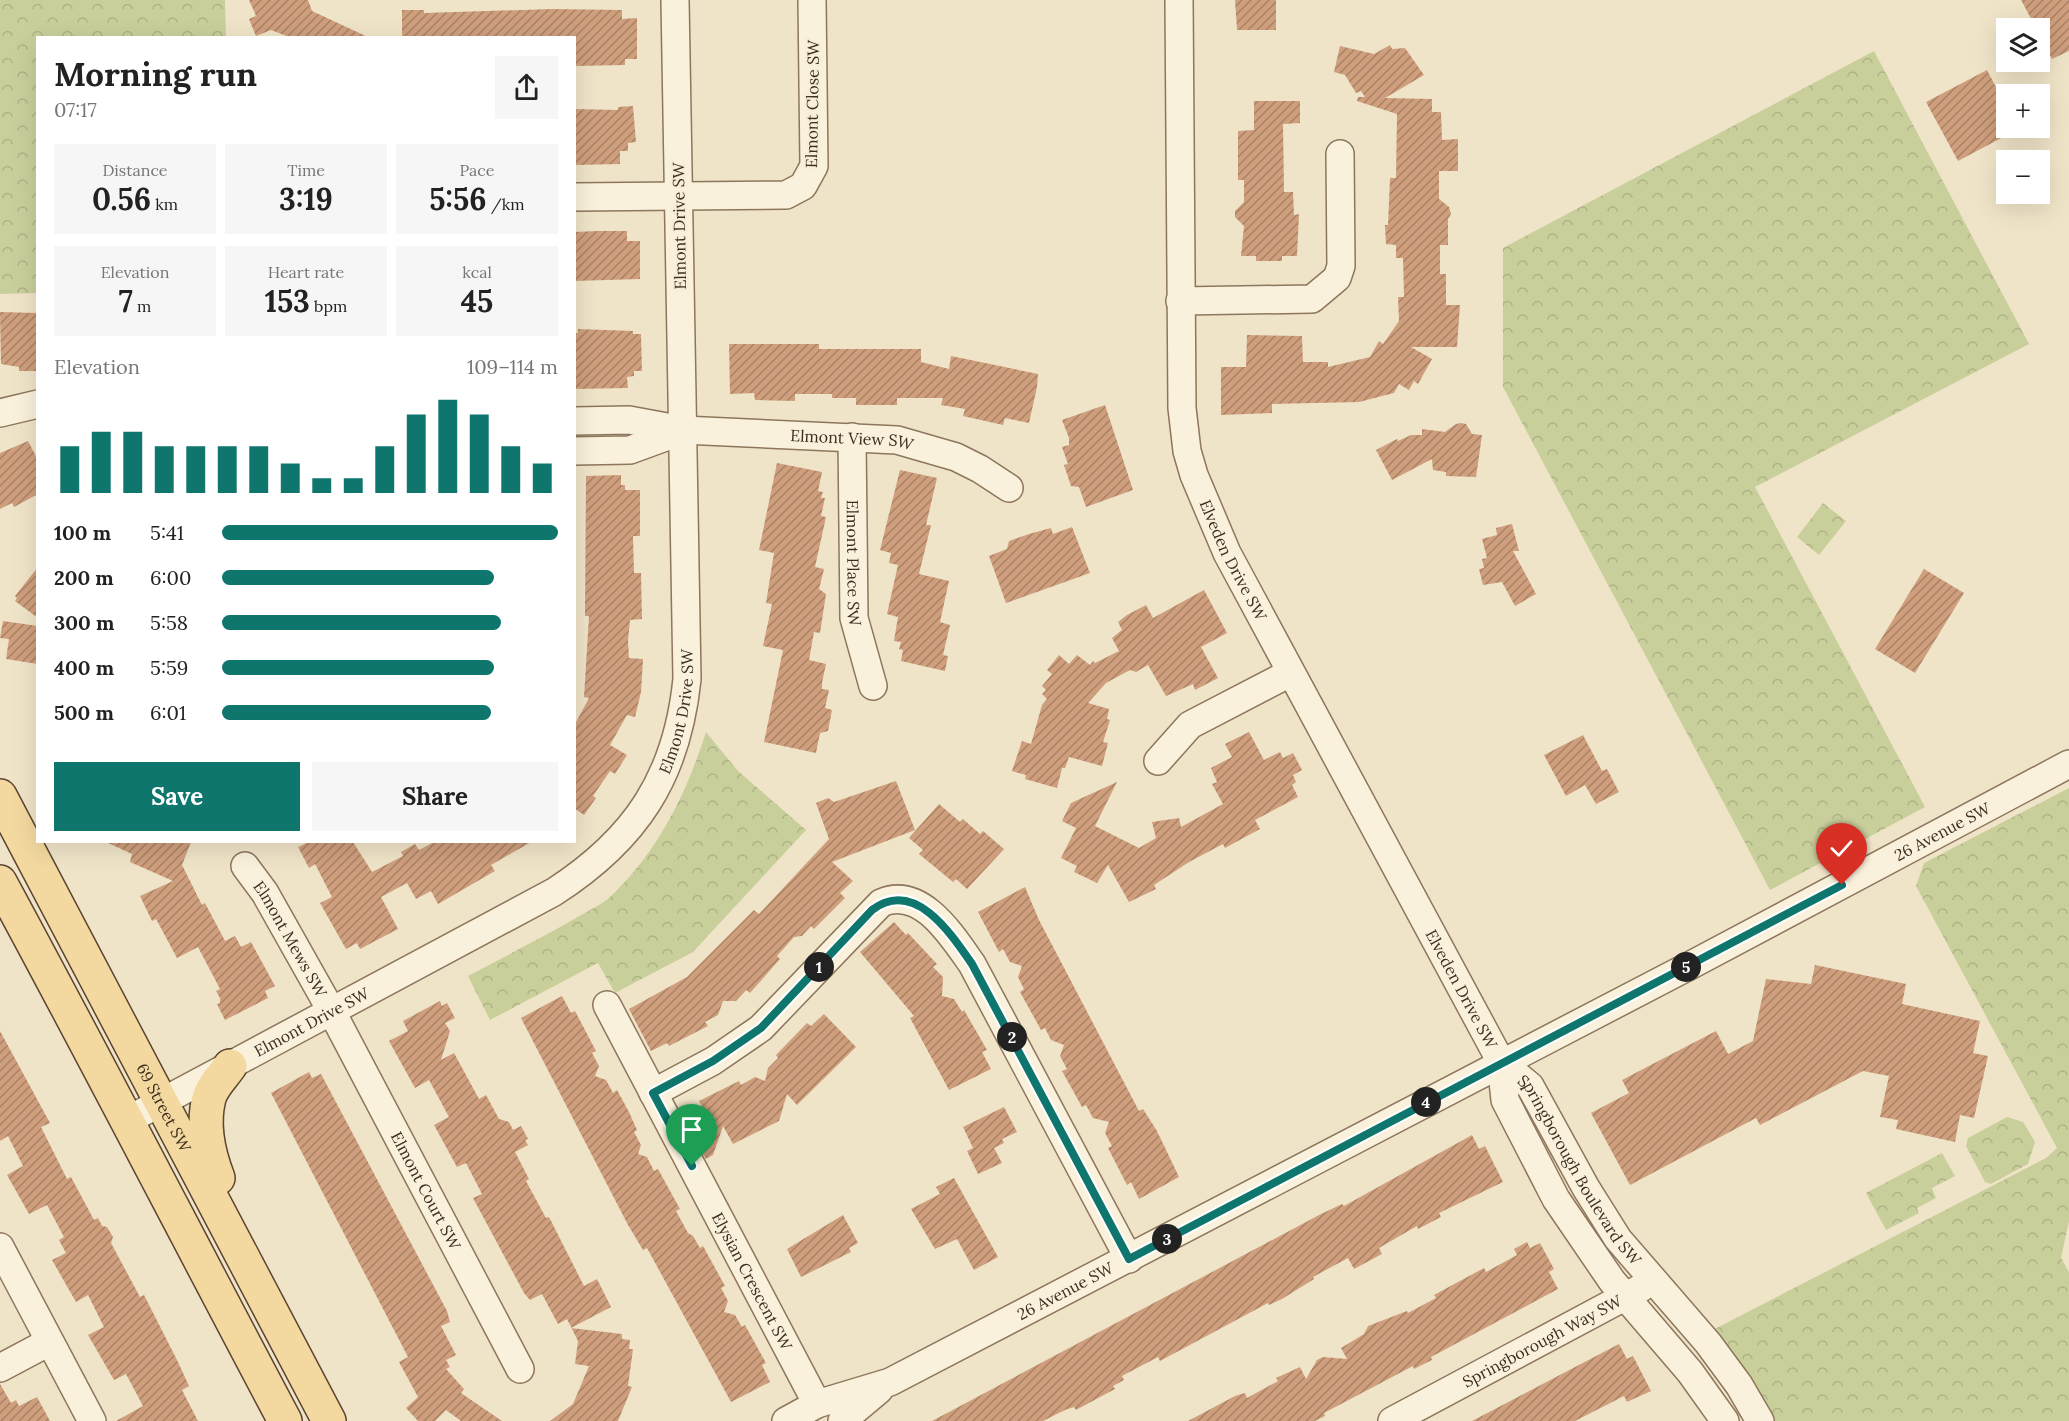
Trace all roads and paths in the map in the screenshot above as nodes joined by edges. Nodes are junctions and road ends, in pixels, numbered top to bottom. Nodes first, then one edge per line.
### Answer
1 (675, 0) edge
2 (812, 0) edge
3 (1179, 0) edge
4 (1340, 154) dead end
5 (679, 195) junction
6 (576, 197) edge
7 (1180, 301) junction
8 (36, 405) edge
9 (0, 413) edge
10 (576, 421) edge
11 (683, 430) junction
12 (852, 437) junction
13 (576, 451) edge
14 (1009, 488) dead end
15 (1290, 673) junction
16 (873, 686) dead end
17 (1158, 760) dead end
18 (2069, 764) edge
19 (0, 796) edge
20 (245, 866) dead end
21 (0, 882) edge
22 (607, 1005) dead end
23 (332, 1012) junction
24 (1501, 1062) junction
25 (230, 1066) junction
26 (653, 1093) junction
27 (163, 1101) junction
28 (128, 1120) junction
29 (0, 1247) edge
30 (1129, 1259) junction
31 (255, 1281) junction
32 (1653, 1282) junction
33 (1625, 1296) junction
34 (49, 1342) junction
35 (0, 1368) edge
36 (520, 1369) dead end
37 (890, 1382) junction
38 (818, 1404) junction
39 (1436, 1411) edge
40 (92, 1421) edge
41 (285, 1421) edge
42 (329, 1421) edge
43 (786, 1421) edge
44 (842, 1421) edge
45 (1392, 1421) edge
46 (1725, 1421) edge
47 (1760, 1421) edge

1 - 5 street, Elmont Drive SW
2 - 5 street, Elmont Close SW
3 - 7 street, Elveden Drive SW
4 - 7 street
5 - 6 street
5 - 11 street, Elmont Drive SW
7 - 15 street, Elveden Drive SW
8 - 9 street
10 - 11 street
11 - 12 street, Elmont View SW
11 - 13 street
11 - 23 street, Elmont Drive SW
12 - 14 street, Elmont View SW
12 - 16 street, Elmont Place SW
15 - 17 street
15 - 24 street, Elveden Drive SW
18 - 24 street, 26 Avenue SW
19 - 27 main road, 69 Street SW
20 - 23 street, Elmont Mews SW
21 - 28 main road
22 - 26 street, Elysian Crescent SW
23 - 25 street, Elmont Drive SW
23 - 36 street, Elmont Court SW
24 - 30 street, 26 Avenue SW
24 - 32 street, Springborough Boulevard SW
24 - 33 street, Springborough Boulevard SW
25 - 27 street, Elmont Drive SW
25 - 31 main road
26 - 30 street
26 - 38 street, Elysian Crescent SW
27 - 28 street, Elmont Drive SW
27 - 31 main road, 69 Street SW
28 - 41 main road
29 - 34 street
30 - 37 street, 26 Avenue SW
31 - 42 main road, 69 Street SW
32 - 33 street, Springborough Way SW
32 - 47 street, Springborough Boulevard SW
33 - 39 street, Springborough Way SW
33 - 46 street, Springborough Boulevard SW
34 - 35 street
34 - 40 street
37 - 38 street, 26 Avenue SW
37 - 44 street, 26 Avenue SW
38 - 43 street, 26 Avenue SW
39 - 45 street, Springborough Way SW

